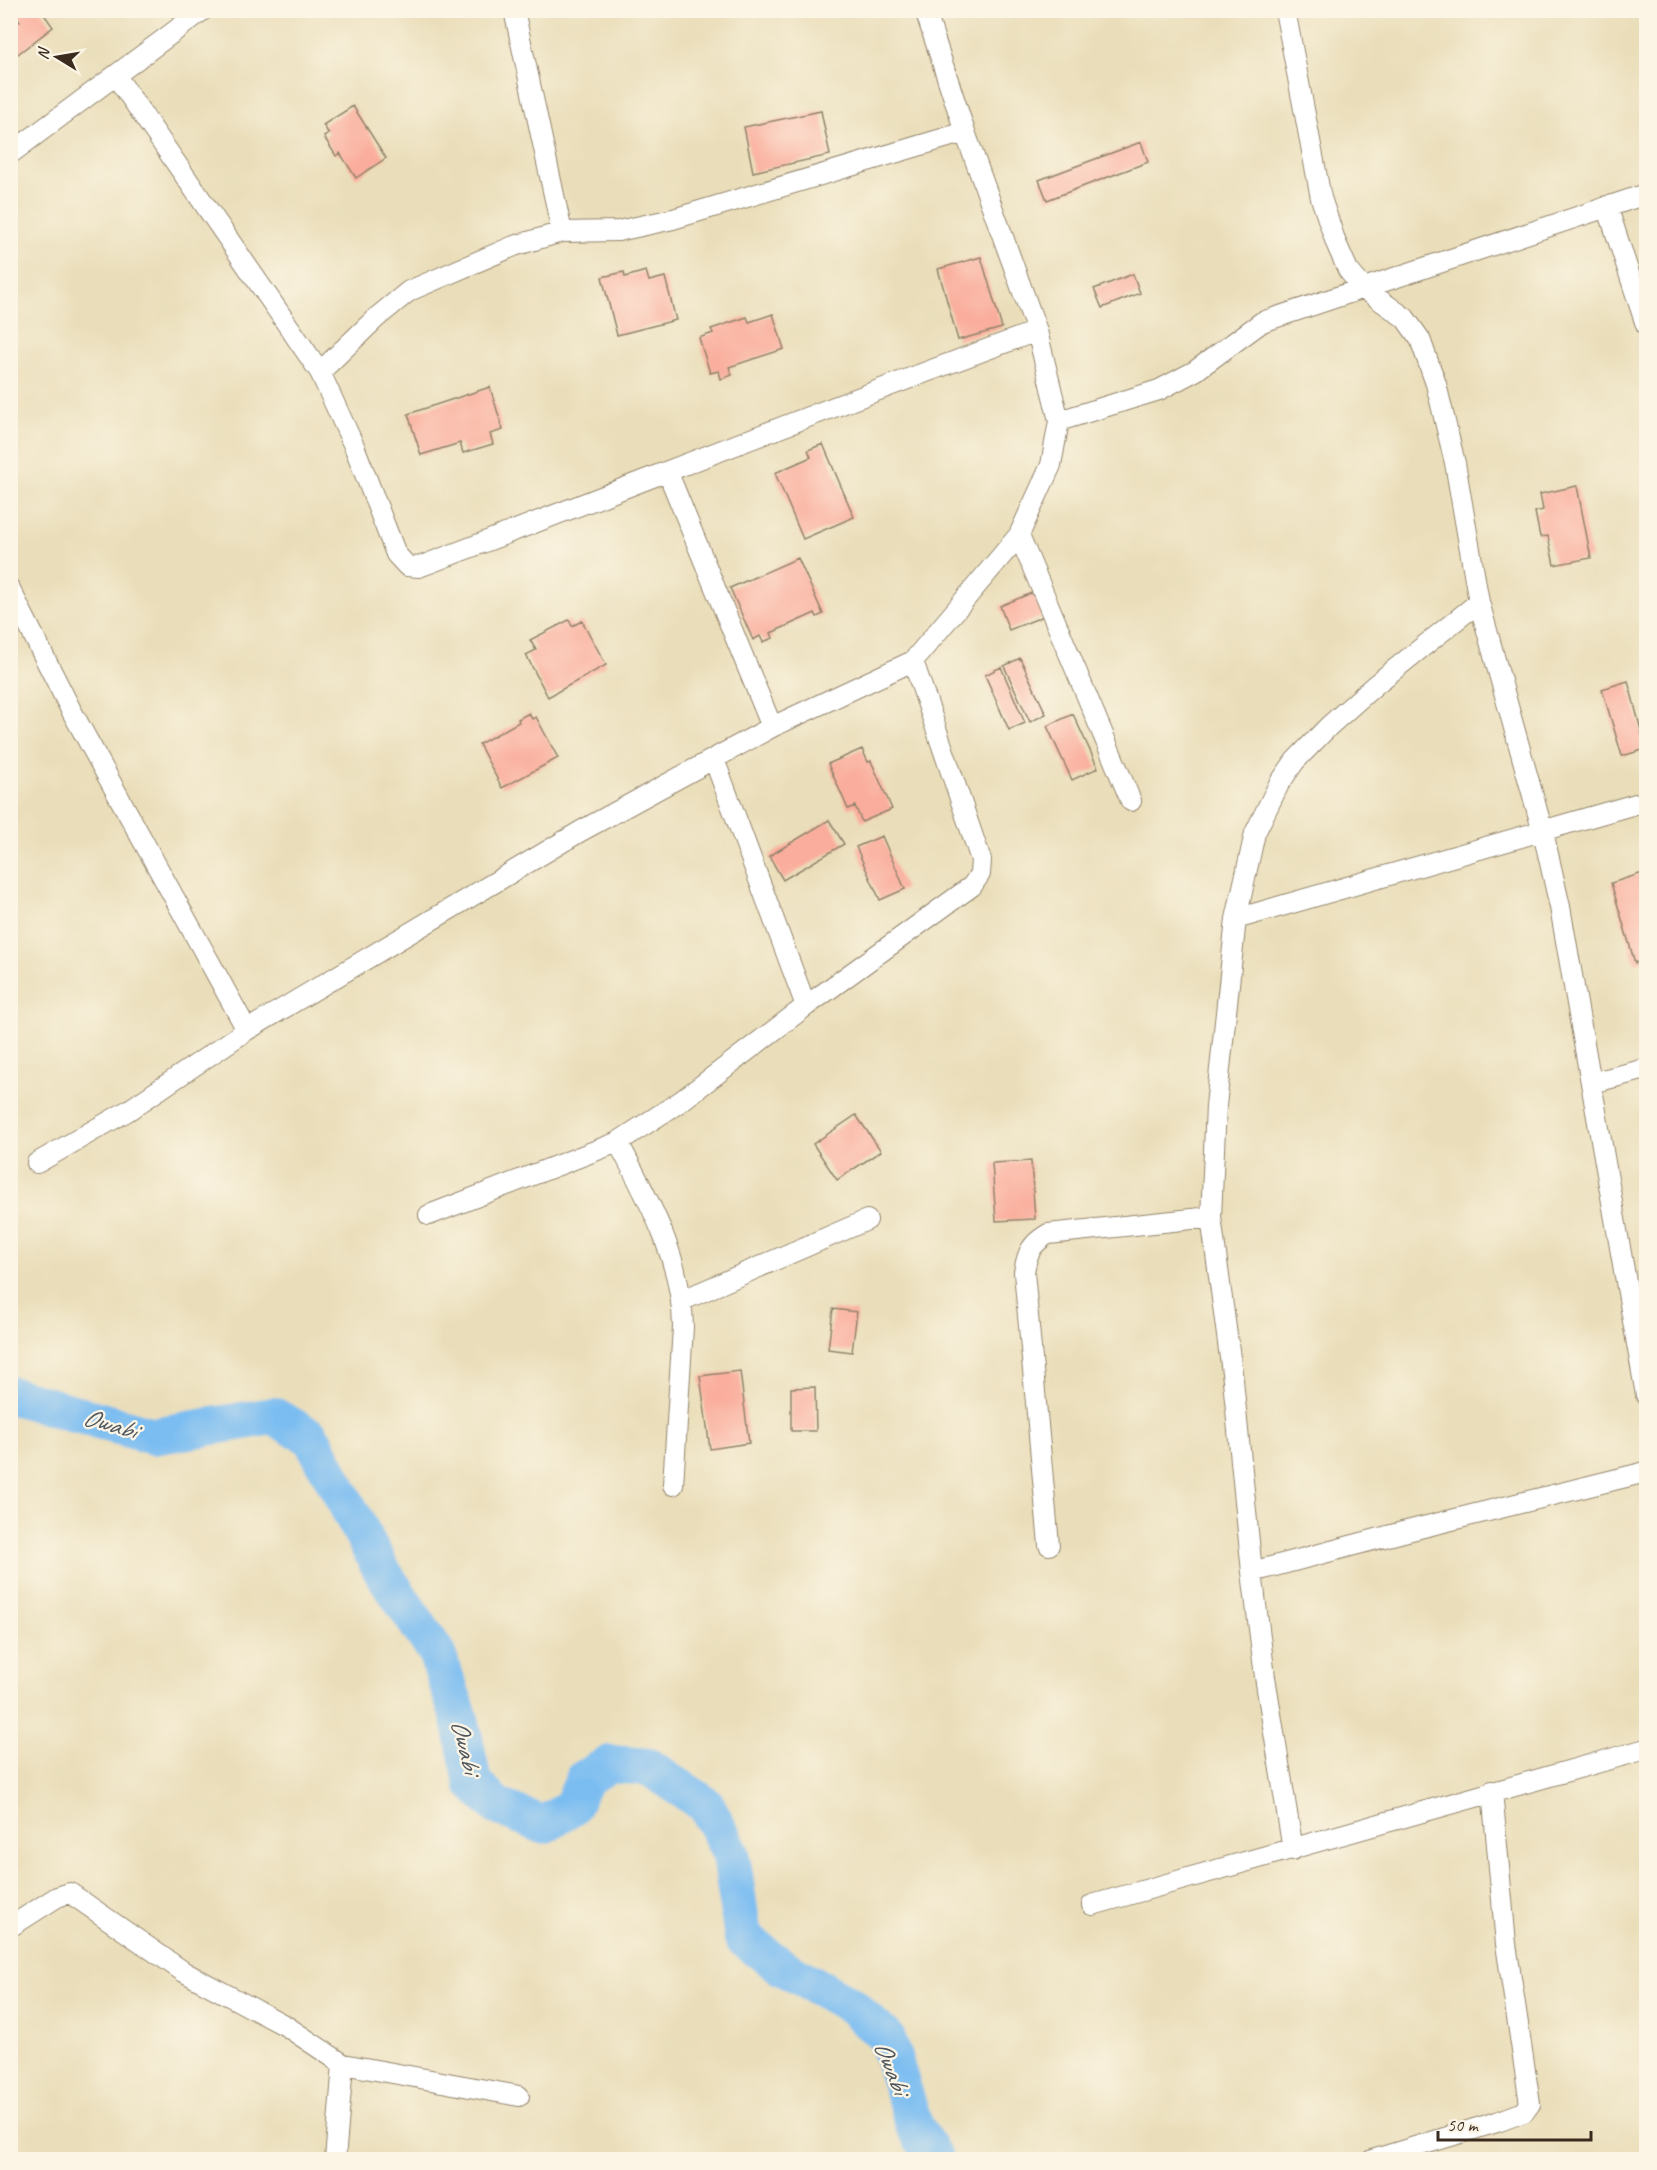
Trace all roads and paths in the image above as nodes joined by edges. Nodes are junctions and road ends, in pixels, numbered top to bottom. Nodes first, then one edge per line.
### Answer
1 (203, 10) edge
2 (514, 10) edge
3 (925, 10) edge
4 (1285, 10) edge
5 (116, 76) junction
6 (965, 132) junction
7 (10, 154) edge
8 (1647, 194) edge
9 (1606, 206) junction
10 (561, 232) junction
11 (1363, 288) junction
12 (1647, 325) edge
13 (1037, 331) junction
14 (320, 372) junction
15 (1059, 421) junction
16 (668, 473) junction
17 (1019, 535) junction
18 (10, 588) edge
19 (1479, 602) junction
20 (913, 661) junction
21 (772, 727) junction
22 (714, 759) junction
23 (1131, 801) dead end
24 (1647, 801) edge
25 (1543, 832) junction
26 (1236, 919) junction
27 (806, 1006) junction
28 (247, 1030) junction
29 (1647, 1069) edge
30 (1591, 1083) junction
31 (618, 1142) junction
32 (37, 1162) dead end
33 (429, 1215) dead end
34 (1211, 1216) junction
35 (867, 1220) dead end
36 (683, 1300) junction
37 (1639, 1303) edge
38 (1647, 1395) edge
39 (1647, 1472) edge
40 (673, 1485) dead end
41 (1049, 1545) dead end
42 (1252, 1572) junction
43 (1647, 1749) edge
44 (1492, 1791) junction
45 (1293, 1850) junction
46 (1092, 1905) dead end
47 (10, 1927) edge
48 (344, 2064) junction
49 (519, 2096) dead end
50 (335, 2160) edge
51 (1372, 2160) edge

1 - 5 street
2 - 10 street
3 - 6 street
4 - 11 street
5 - 7 street
5 - 14 street
6 - 10 street
6 - 13 street
8 - 9 street
9 - 11 street
9 - 12 street
10 - 14 street
11 - 15 street
11 - 19 street
13 - 15 street
13 - 16 street
14 - 16 street
15 - 17 street
16 - 21 street
17 - 20 street
17 - 23 street
18 - 28 street
19 - 25 street
19 - 26 street
20 - 21 street
20 - 27 street
21 - 22 street
22 - 27 street
22 - 28 street
24 - 25 street
25 - 26 street
25 - 30 street
26 - 34 street
27 - 31 street
28 - 32 street
29 - 30 street
30 - 37 street
31 - 33 street
31 - 36 street
34 - 41 street
34 - 42 street
35 - 36 street
36 - 40 street
37 - 38 street
39 - 42 street
42 - 45 street
43 - 44 street
44 - 45 street
44 - 51 street
45 - 46 street
47 - 48 street
48 - 49 street
48 - 50 street

